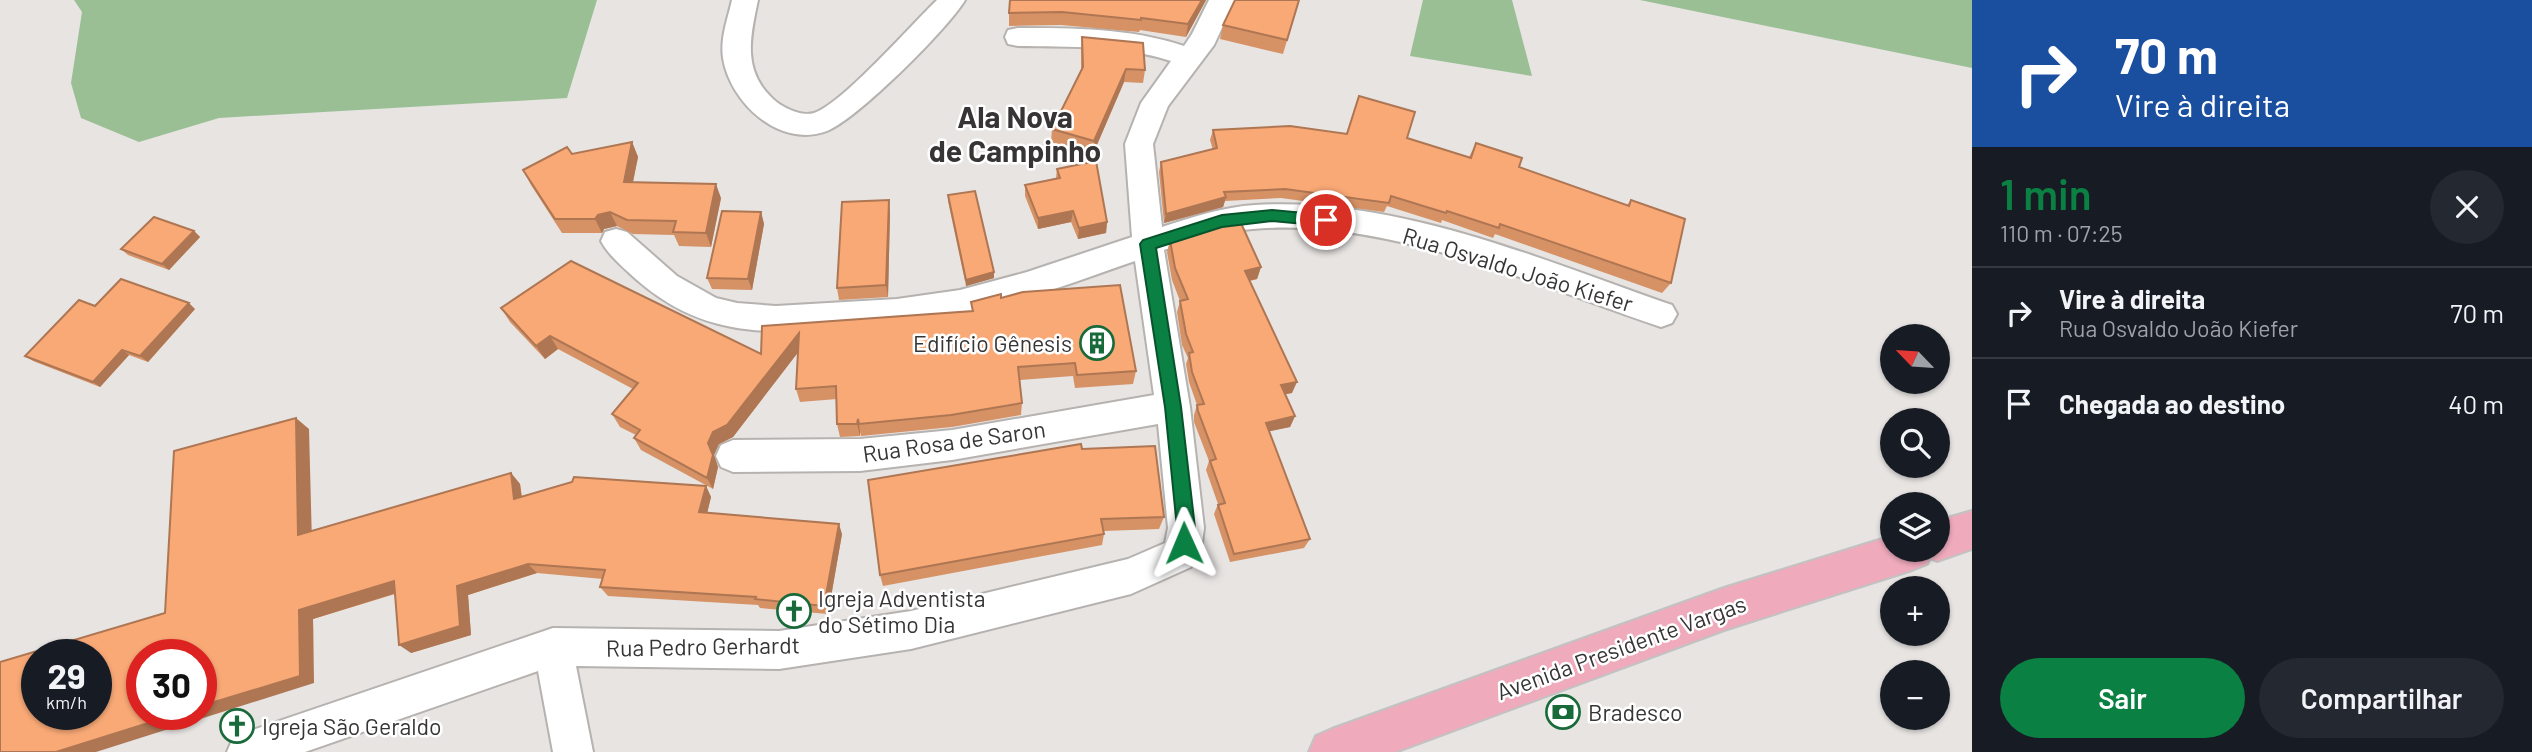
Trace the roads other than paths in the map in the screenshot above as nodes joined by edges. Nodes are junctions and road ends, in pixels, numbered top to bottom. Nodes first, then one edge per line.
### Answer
1 (744, 0) edge
2 (952, 0) edge
3 (1222, 0) edge
4 (1018, 37) dead end
5 (1188, 57) junction
6 (616, 241) dead end
7 (1148, 244) junction
8 (1661, 314) dead end
9 (1173, 407) junction
10 (733, 456) dead end
11 (1972, 530) edge
12 (1950, 537) edge
13 (1880, 560) edge
14 (553, 647) junction
15 (247, 752) edge
16 (573, 752) edge
17 (1332, 752) edge

1 - 2 street
3 - 5 street
4 - 5 street
5 - 7 street
6 - 7 street, Rua Osvaldo João Kiefer
7 - 8 street, Rua Osvaldo João Kiefer
7 - 9 street
9 - 10 street, Rua Rosa de Saron
9 - 14 street, Rua Pedro Gerhardt
11 - 12 main road
13 - 17 main road, Avenida Presidente Vargas
14 - 15 street, Rua Pedro Gerhardt
14 - 16 street

